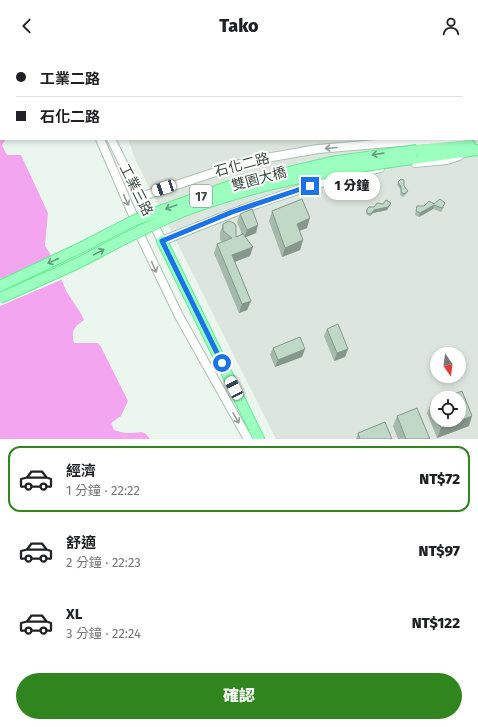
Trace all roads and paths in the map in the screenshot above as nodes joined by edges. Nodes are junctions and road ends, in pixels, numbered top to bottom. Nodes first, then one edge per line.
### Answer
1 (100, 140) edge
2 (112, 140) edge
3 (474, 148) edge
4 (414, 154) junction
5 (140, 197) junction
6 (135, 220) junction
7 (138, 231) junction
8 (162, 241) junction
9 (0, 286) edge
10 (0, 298) edge
11 (248, 439) edge
12 (259, 439) edge

1 -> 6 street
2 - 5 street, 工業三路
3 - 4 main road, 17
3 -> 5 street, 石化二路
3 - 8 street
4 -> 6 main road, 雙園大橋 / 17, bridge
4 - 7 main road, 雙園大橋 / 17, bridge
5 - 8 street, 工業三路
6 -> 9 main road, 雙園大橋 / 17, bridge
10 -> 7 main road, 雙園大橋 / 17, bridge
7 -> 11 street
8 - 12 main road

